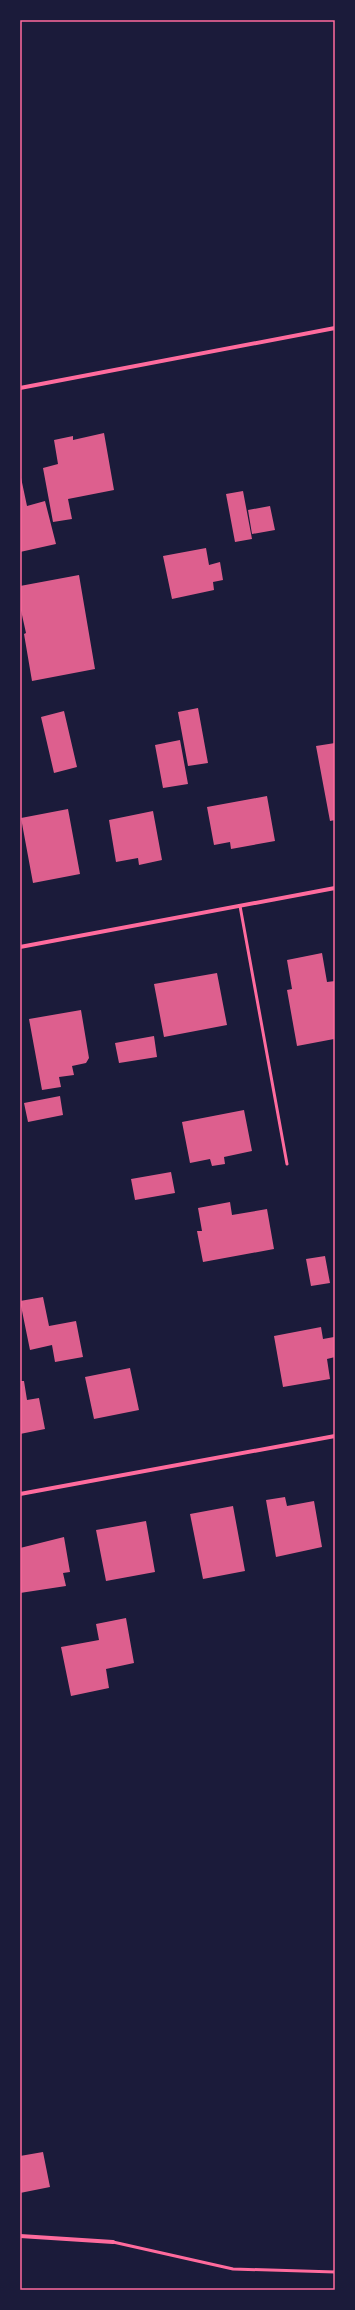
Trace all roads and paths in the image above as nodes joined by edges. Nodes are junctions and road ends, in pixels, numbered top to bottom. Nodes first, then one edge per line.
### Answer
1 (335, 328) edge
2 (20, 388) edge
3 (335, 888) edge
4 (240, 906) junction
5 (20, 947) edge
6 (287, 1164) dead end
7 (335, 1436) edge
8 (20, 1494) edge
9 (20, 2236) edge
10 (113, 2242) joint
11 (335, 2272) edge

1 - 2 street
3 - 4 street
4 - 5 street
4 - 6 lane
7 - 8 street
9 - 10 street
10 - 11 lane

